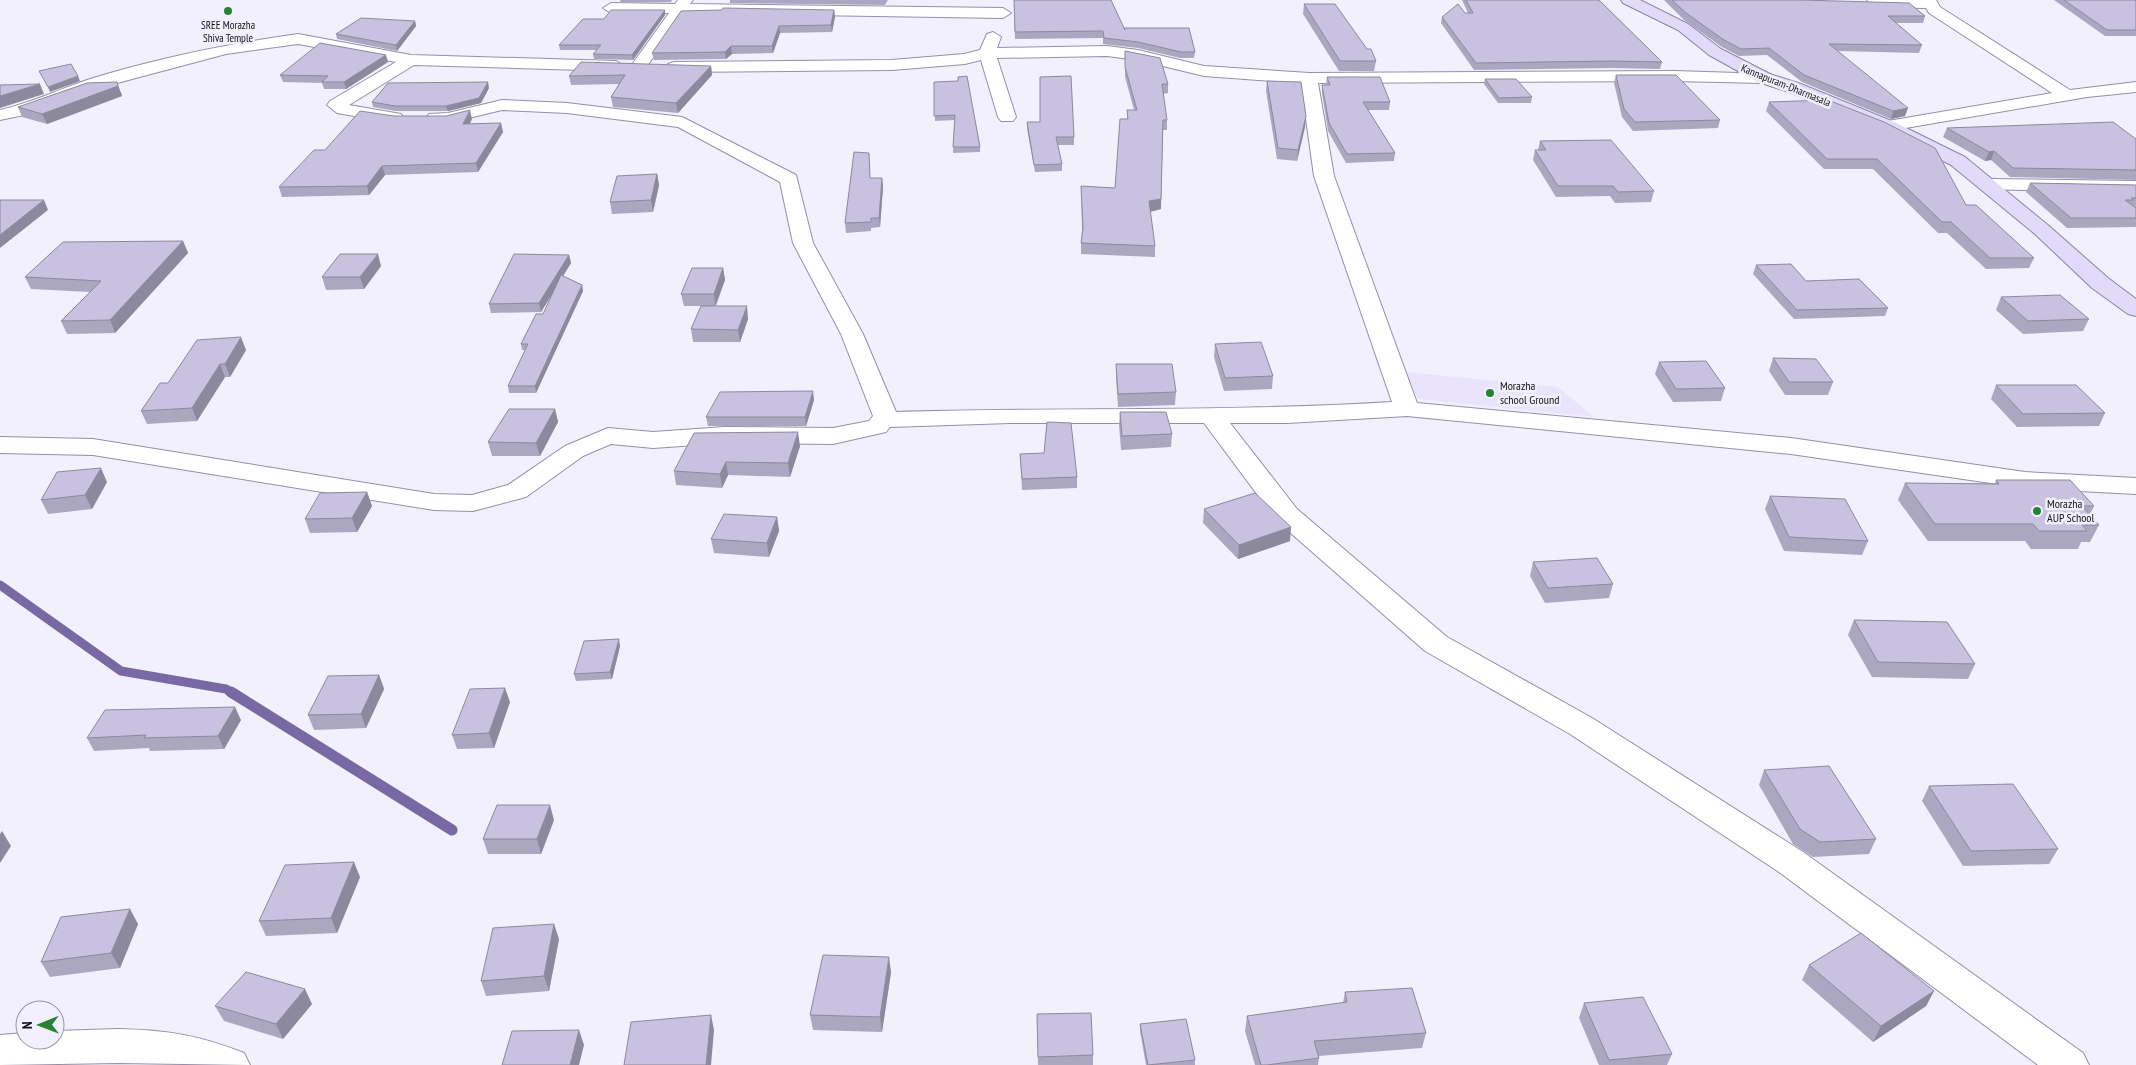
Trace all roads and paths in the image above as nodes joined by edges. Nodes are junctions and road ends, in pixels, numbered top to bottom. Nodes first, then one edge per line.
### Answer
1 (1628, 0) edge
2 (1853, 2) edge
3 (1930, 2) edge
4 (683, 4) edge
5 (1005, 7) edge
6 (611, 8) edge
7 (987, 53) junction
8 (411, 60) junction
9 (639, 66) junction
10 (1309, 78) junction
11 (1764, 78) junction
12 (2136, 87) edge
13 (2068, 96) junction
14 (0, 115) edge
15 (1007, 116) dead end
16 (1888, 126) junction
17 (1988, 185) junction
18 (2136, 187) edge
19 (2136, 309) edge
20 (1407, 409) junction
21 (1211, 416) junction
22 (886, 417) junction
23 (0, 445) edge
24 (2136, 486) edge
25 (0, 1052) edge
26 (230, 1065) edge
27 (2069, 1065) edge

1 - 11 main road, Kannapuram-Dharmasala
2 - 3 street
3 - 13 street
4 - 5 street
4 - 6 street
4 - 9 street
5 - 7 street
7 - 9 street
7 - 10 street
7 - 15 street
8 - 9 street
8 - 14 street
8 - 22 street
10 - 11 street
10 - 20 street
11 - 16 main road, Kannapuram-Dharmasala
12 - 13 street
13 - 16 street
16 - 17 main road, Kannapuram-Dharmasala
17 - 18 street
17 - 19 main road, Kannapuram-Dharmasala
20 - 21 street
20 - 24 street
21 - 22 street
21 - 27 street
22 - 23 street
25 - 26 street

